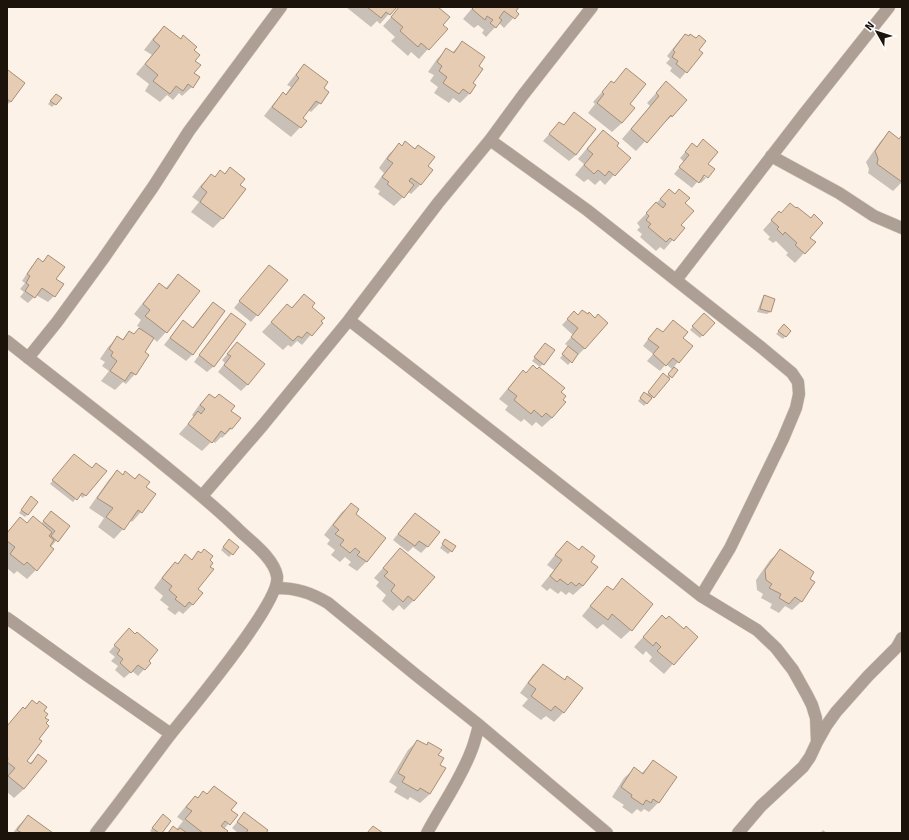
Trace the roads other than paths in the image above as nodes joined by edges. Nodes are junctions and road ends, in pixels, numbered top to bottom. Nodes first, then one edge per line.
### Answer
1 (281, 7) edge
2 (592, 7) edge
3 (889, 7) edge
4 (490, 140) junction
5 (771, 156) junction
6 (902, 228) edge
7 (676, 280) junction
8 (349, 320) junction
9 (7, 341) edge
10 (28, 358) junction
11 (202, 496) junction
12 (276, 588) junction
13 (701, 596) junction
14 (7, 618) edge
15 (902, 638) edge
16 (479, 725) junction
17 (171, 734) junction
18 (817, 742) junction
19 (96, 833) edge
20 (427, 833) edge
21 (607, 833) edge
22 (738, 833) edge

1 - 10 street
2 - 4 street
3 - 5 street
4 - 7 street
4 - 8 street
5 - 6 street
5 - 7 street
7 - 13 street
8 - 11 street
8 - 13 street
9 - 10 street
10 - 11 street
11 - 12 street
12 - 16 street
12 - 17 street
13 - 18 street
14 - 17 street
15 - 18 street
16 - 20 street
16 - 21 street
17 - 19 street
18 - 22 street

